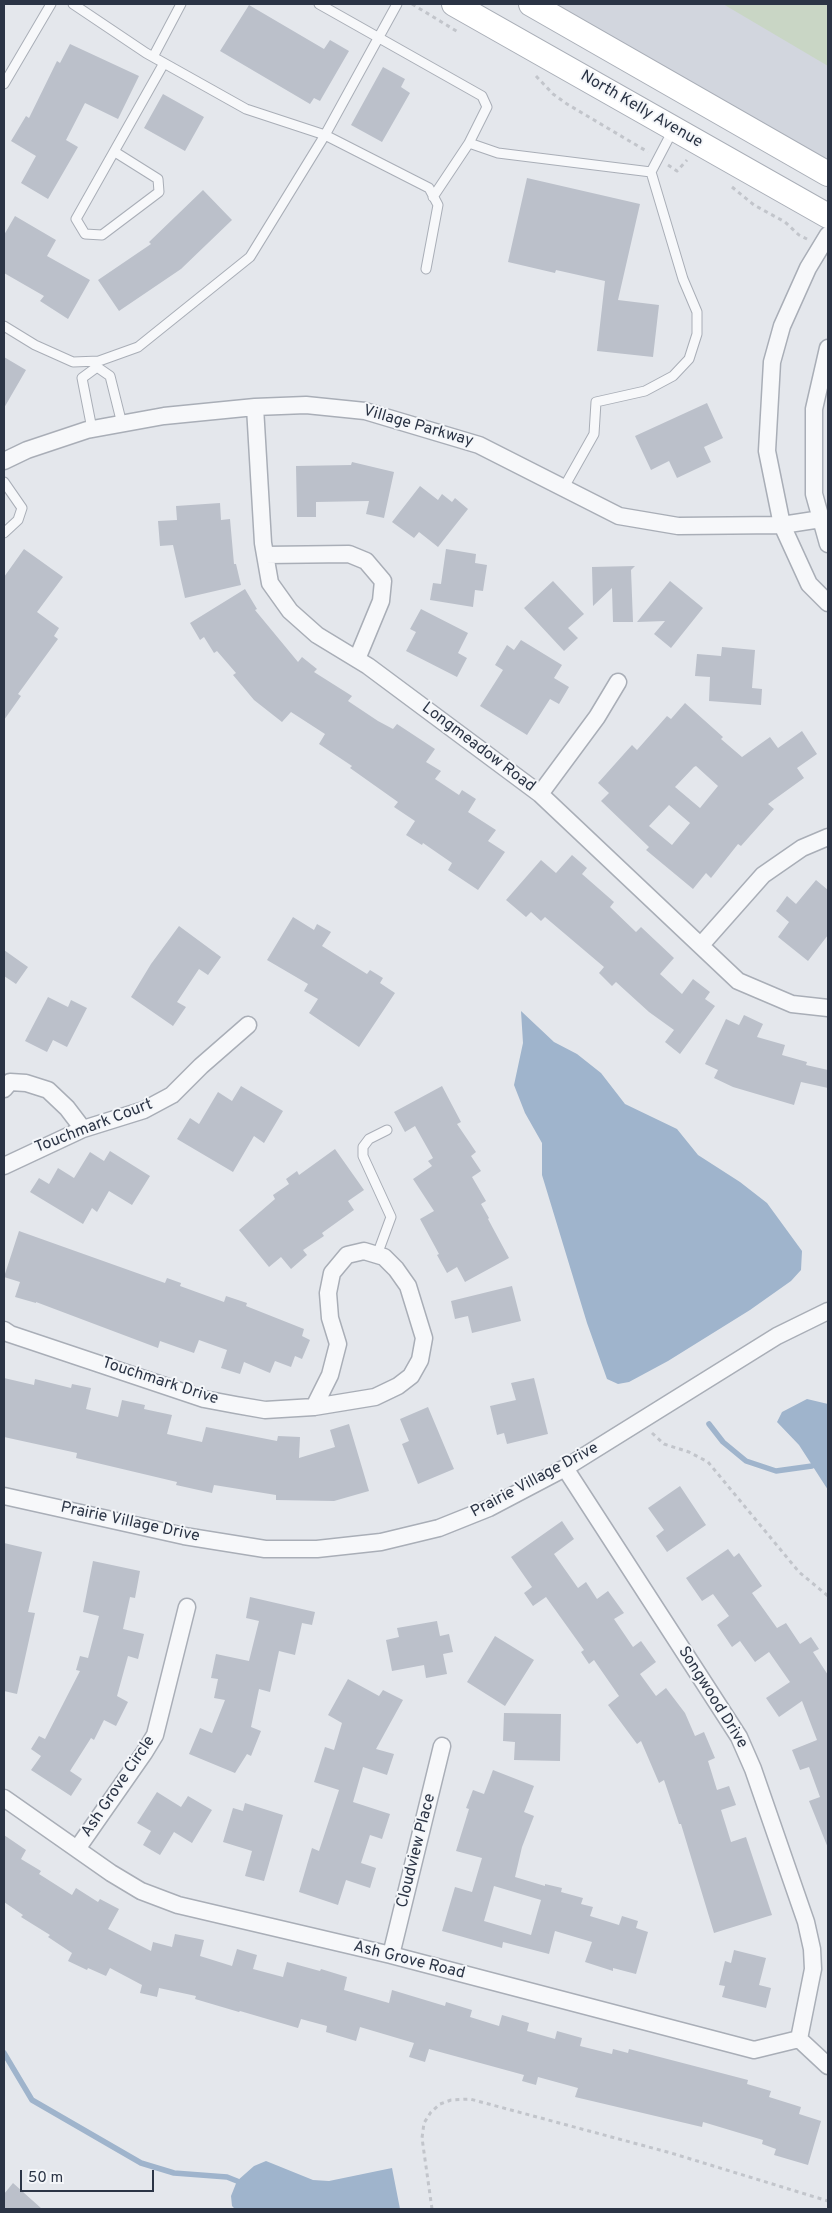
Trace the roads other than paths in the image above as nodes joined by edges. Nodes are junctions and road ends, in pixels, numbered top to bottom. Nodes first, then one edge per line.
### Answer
1 (51, 4) edge
2 (73, 4) edge
3 (181, 4) edge
4 (320, 4) edge
5 (397, 4) edge
6 (454, 4) edge
7 (531, 4) edge
8 (379, 38) junction
9 (153, 57) junction
10 (164, 63) junction
11 (4, 84) edge
12 (674, 129) junction
13 (325, 135) junction
14 (469, 143) junction
15 (115, 152) junction
16 (651, 172) junction
17 (828, 174) edge
18 (433, 196) junction
19 (828, 216) edge
20 (824, 240) edge
21 (426, 269) dead end
22 (4, 326) edge
23 (828, 348) edge
24 (96, 364) junction
25 (255, 407) junction
26 (122, 424) junction
27 (92, 429) junction
28 (4, 461) edge
29 (4, 482) edge
30 (562, 489) junction
31 (821, 519) junction
32 (782, 525) junction
33 (4, 533) edge
34 (828, 544) edge
35 (265, 555) junction
36 (828, 603) edge
37 (357, 659) junction
38 (618, 682) dead end
39 (540, 794) junction
40 (828, 837) edge
41 (701, 945) junction
42 (828, 1008) edge
43 (248, 1024) dead end
44 (4, 1090) edge
45 (83, 1129) junction
46 (387, 1130) dead end
47 (4, 1166) edge
48 (377, 1255) junction
49 (828, 1311) edge
50 (6, 1334) edge
51 (314, 1407) junction
52 (564, 1468) junction
53 (4, 1496) edge
54 (187, 1607) dead end
55 (442, 1746) dead end
56 (4, 1798) edge
57 (77, 1849) junction
58 (391, 1955) junction
59 (799, 2039) junction
60 (828, 2066) edge

1 - 11 lane
2 - 9 lane
3 - 9 lane
4 - 8 lane
5 - 8 lane
6 - 12 street, North Kelly Avenue
7 - 17 street
8 - 13 lane
8 - 14 lane
9 - 10 lane
10 - 13 lane
10 - 15 lane
12 - 16 lane
12 - 19 street, North Kelly Avenue
13 - 18 lane
13 - 24 lane
14 - 16 lane
14 - 18 lane
15 - 15 lane
16 - 30 lane
18 - 21 lane
20 - 32 street
22 - 24 lane
23 - 31 street
24 - 26 lane
24 - 27 lane
25 - 26 street, Village Parkway
25 - 30 street, Village Parkway
25 - 35 street, Longmeadow Road
26 - 27 street, Village Parkway
27 - 28 street, Village Parkway
29 - 33 lane
30 - 32 street, Village Parkway
31 - 32 street, Village Parkway
31 - 34 street
32 - 36 street
35 - 37 street, Longmeadow Road
35 - 37 street
37 - 39 street, Longmeadow Road
38 - 39 street
39 - 41 street, Longmeadow Road
40 - 41 street
41 - 42 street, Longmeadow Road
43 - 45 street, Touchmark Court
44 - 45 street
45 - 47 street, Touchmark Court
46 - 48 lane
48 - 51 street
48 - 51 street, Touchmark Drive
49 - 52 street, Prairie Village Drive
50 - 51 street, Touchmark Drive
52 - 53 street, Prairie Village Drive
52 - 59 street, Songwood Drive
54 - 57 street, Ash Grove Circle
55 - 58 street, Cloudview Place
56 - 57 street, Ash Grove Road
57 - 58 street, Ash Grove Road
58 - 59 street, Ash Grove Road
59 - 60 street

